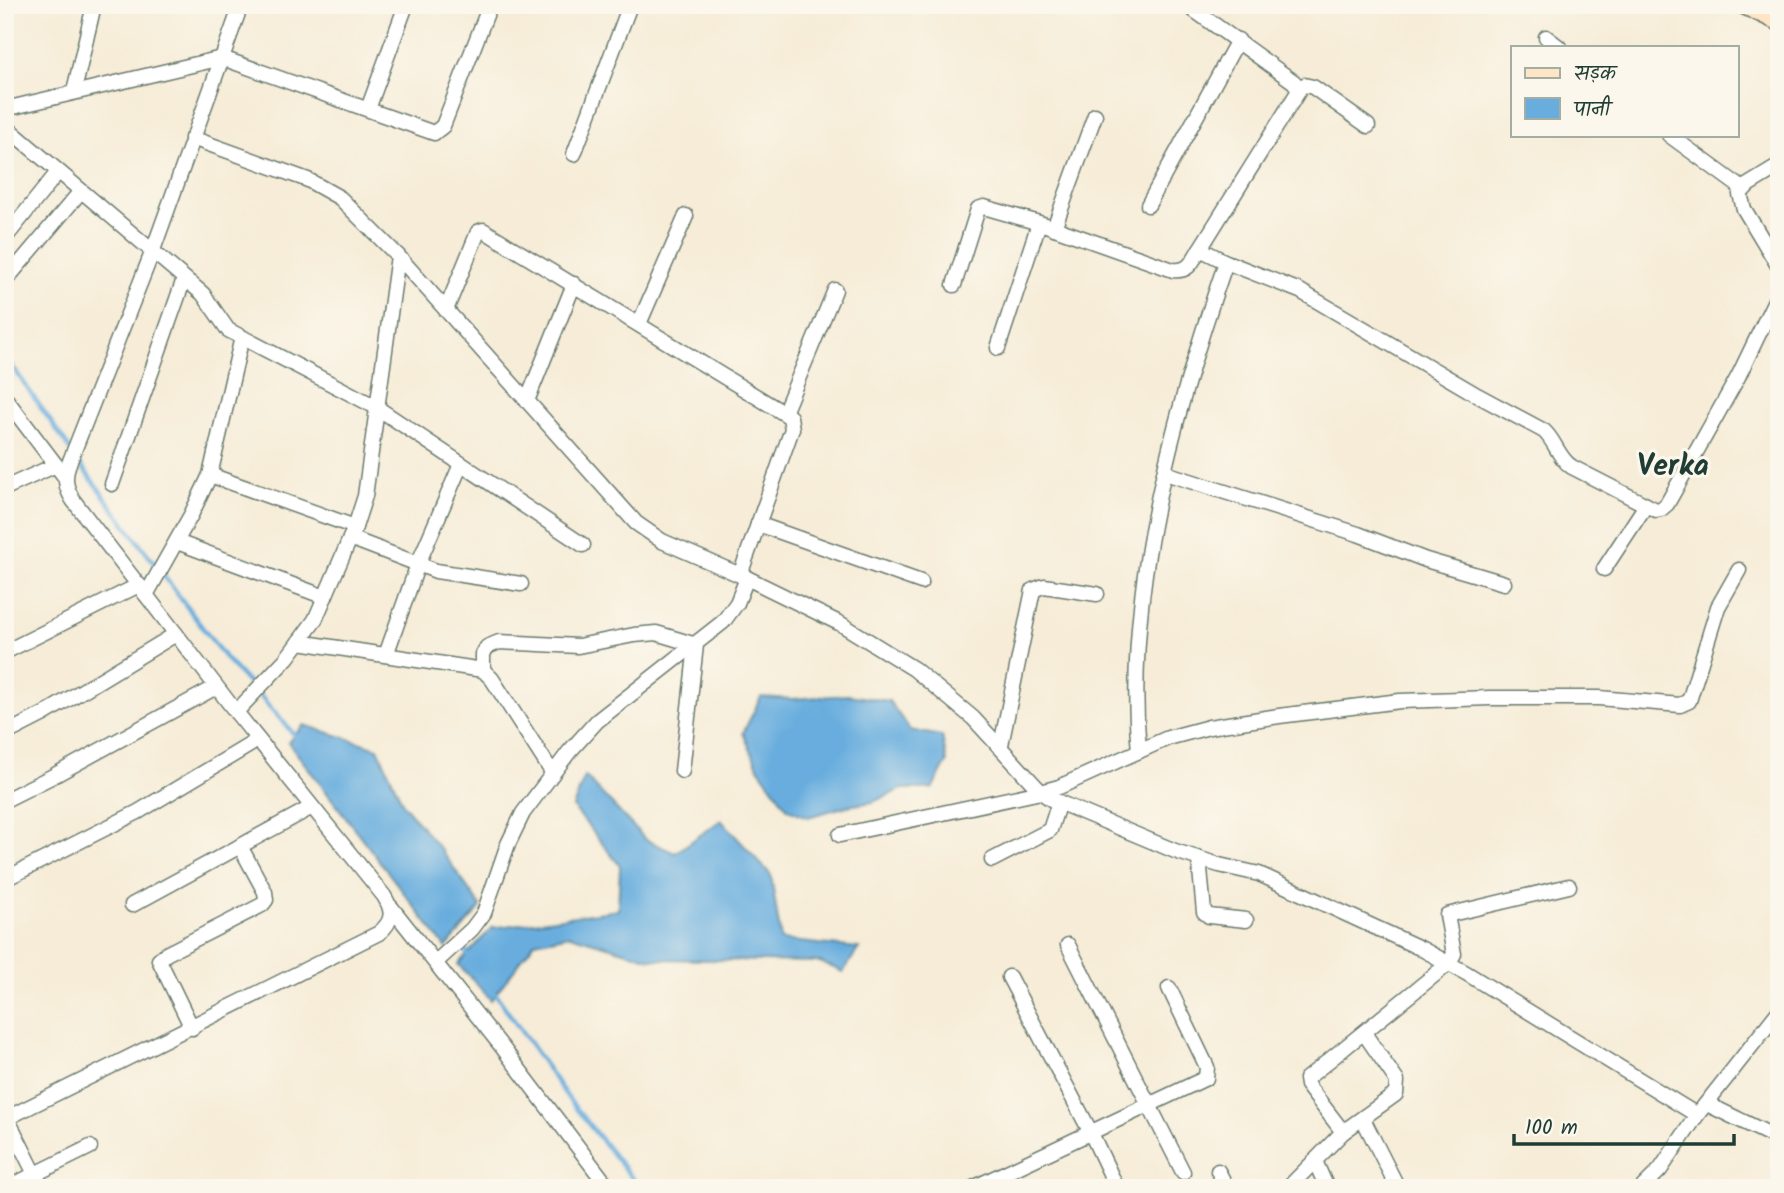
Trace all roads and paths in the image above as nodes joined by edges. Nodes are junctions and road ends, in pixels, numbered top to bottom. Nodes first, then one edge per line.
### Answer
1 (94, 5) edge
2 (241, 5) edge
3 (406, 5) edge
4 (491, 5) edge
5 (630, 5) edge
6 (1187, 5) edge
7 (1745, 5) edge
8 (1779, 21) edge
9 (1546, 37) dead end
10 (1238, 40) junction
11 (1558, 46) edge
12 (222, 58) junction
13 (1298, 88) junction
14 (74, 91) junction
15 (5, 109) edge
16 (368, 109) junction
17 (1095, 115) dead end
18 (5, 126) edge
19 (1368, 126) dead end
20 (1670, 136) edge
21 (192, 138) junction
22 (574, 154) dead end
23 (1779, 166) edge
24 (58, 172) junction
25 (1743, 189) junction
26 (81, 191) junction
27 (1148, 205) dead end
28 (686, 216) dead end
29 (1047, 225) junction
30 (5, 238) edge
31 (1200, 249) junction
32 (152, 253) junction
33 (398, 256) junction
34 (1226, 262) junction
35 (1779, 267) edge
36 (184, 279) junction
37 (5, 281) edge
38 (574, 284) junction
39 (954, 285) dead end
40 (835, 290) dead end
41 (1779, 292) edge
42 (446, 310) junction
43 (639, 324) junction
44 (242, 337) junction
45 (998, 348) dead end
46 (5, 398) edge
47 (527, 401) junction
48 (376, 407) junction
49 (784, 413) junction
50 (461, 464) junction
51 (61, 471) junction
52 (1165, 473) junction
53 (210, 475) junction
54 (112, 484) dead end
55 (5, 488) edge
56 (1646, 505) junction
57 (758, 524) junction
58 (353, 533) junction
59 (177, 542) junction
60 (583, 545) dead end
61 (418, 564) junction
62 (1604, 569) dead end
63 (1739, 570) dead end
64 (744, 577) junction
65 (921, 582) dead end
66 (1504, 583) dead end
67 (521, 584) dead end
68 (142, 590) junction
69 (1097, 594) dead end
70 (326, 597) junction
71 (176, 634) junction
72 (299, 642) junction
73 (696, 645) junction
74 (5, 652) edge
75 (386, 655) junction
76 (483, 670) junction
77 (216, 687) junction
78 (236, 712) junction
79 (5, 734) edge
80 (258, 740) junction
81 (1000, 746) junction
82 (1139, 751) junction
83 (682, 771) dead end
84 (552, 772) junction
85 (1041, 792) junction
86 (5, 800) edge
87 (1059, 802) junction
88 (312, 807) junction
89 (840, 835) dead end
90 (240, 846) junction
91 (1199, 859) junction
92 (992, 860) dead end
93 (5, 879) edge
94 (1569, 886) dead end
95 (132, 905) dead end
96 (391, 907) junction
97 (1246, 920) dead end
98 (1068, 944) dead end
99 (436, 962) junction
100 (1448, 964) junction
101 (1009, 977) dead end
102 (1169, 988) dead end
103 (1779, 1011) edge
104 (192, 1028) junction
105 (1364, 1033) junction
106 (1150, 1105) junction
107 (1702, 1109) junction
108 (6, 1119) edge
109 (1363, 1119) junction
110 (1090, 1131) junction
111 (1343, 1132) junction
112 (1779, 1139) edge
113 (90, 1147) dead end
114 (1315, 1161) junction
115 (1183, 1171) dead end
116 (1218, 1171) dead end
117 (39, 1181) edge
118 (7, 1188) edge
119 (609, 1188) edge
120 (973, 1188) edge
121 (1117, 1188) edge
122 (1227, 1188) edge
123 (1288, 1188) edge
124 (1328, 1188) edge
125 (1398, 1188) edge
126 (1642, 1188) edge

1 - 14 street
2 - 12 street
3 - 16 street
4 - 16 street
5 - 22 street
6 - 10 street
7 - 8 main road
9 - 11 street
10 - 13 street
10 - 27 street
12 - 14 street
12 - 16 street
12 - 21 street
13 - 19 street
13 - 31 street
14 - 15 street
17 - 29 street
18 - 24 street
20 - 25 street
21 - 32 street
21 - 33 street
23 - 25 street
24 - 26 street
24 - 30 street
25 - 35 street
26 - 32 street
26 - 37 street
28 - 43 street
29 - 31 street
29 - 39 street
29 - 45 street
31 - 34 street
32 - 36 street
32 - 51 street
33 - 42 street
33 - 48 street
34 - 52 street
34 - 56 street
36 - 44 street
36 - 54 street
38 - 42 street
38 - 43 street
38 - 47 street
40 - 49 street
41 - 56 street
42 - 47 street
43 - 49 street
44 - 48 street
44 - 53 street
46 - 51 street
47 - 64 street
48 - 50 street
48 - 58 street
49 - 57 street
50 - 60 street
50 - 61 street
51 - 55 street
51 - 68 street
52 - 66 street
52 - 82 street
53 - 58 street
53 - 59 street
56 - 62 street
57 - 64 street
57 - 65 street
58 - 61 street
58 - 70 street
59 - 68 street
59 - 70 street
61 - 67 street
61 - 75 street
63 - 82 street
64 - 73 street
64 - 81 street
68 - 71 street
68 - 74 street
69 - 81 street
70 - 72 street
71 - 77 street
71 - 79 street
72 - 75 street
72 - 78 street
73 - 76 street
73 - 83 street
73 - 84 street
75 - 76 street
76 - 84 street
77 - 78 street
77 - 86 street
78 - 80 street
80 - 88 street
80 - 93 street
81 - 85 street
82 - 85 street
84 - 99 street
85 - 87 street
85 - 89 street
87 - 91 street
87 - 92 street
88 - 90 street
88 - 96 street
90 - 95 street
90 - 104 street
91 - 97 street
91 - 100 street
94 - 100 street
96 - 99 street
96 - 104 street
98 - 106 street
99 - 119 street
100 - 105 street
100 - 107 street
101 - 110 street
102 - 106 street
103 - 107 street
104 - 108 street
105 - 109 street
105 - 111 street
106 - 110 street
106 - 115 street
107 - 112 street
107 - 126 street
108 - 117 street
109 - 111 street
109 - 125 street
110 - 120 street
110 - 121 street
111 - 114 street
113 - 117 street
114 - 123 street
114 - 124 street
116 - 122 street
117 - 118 street

